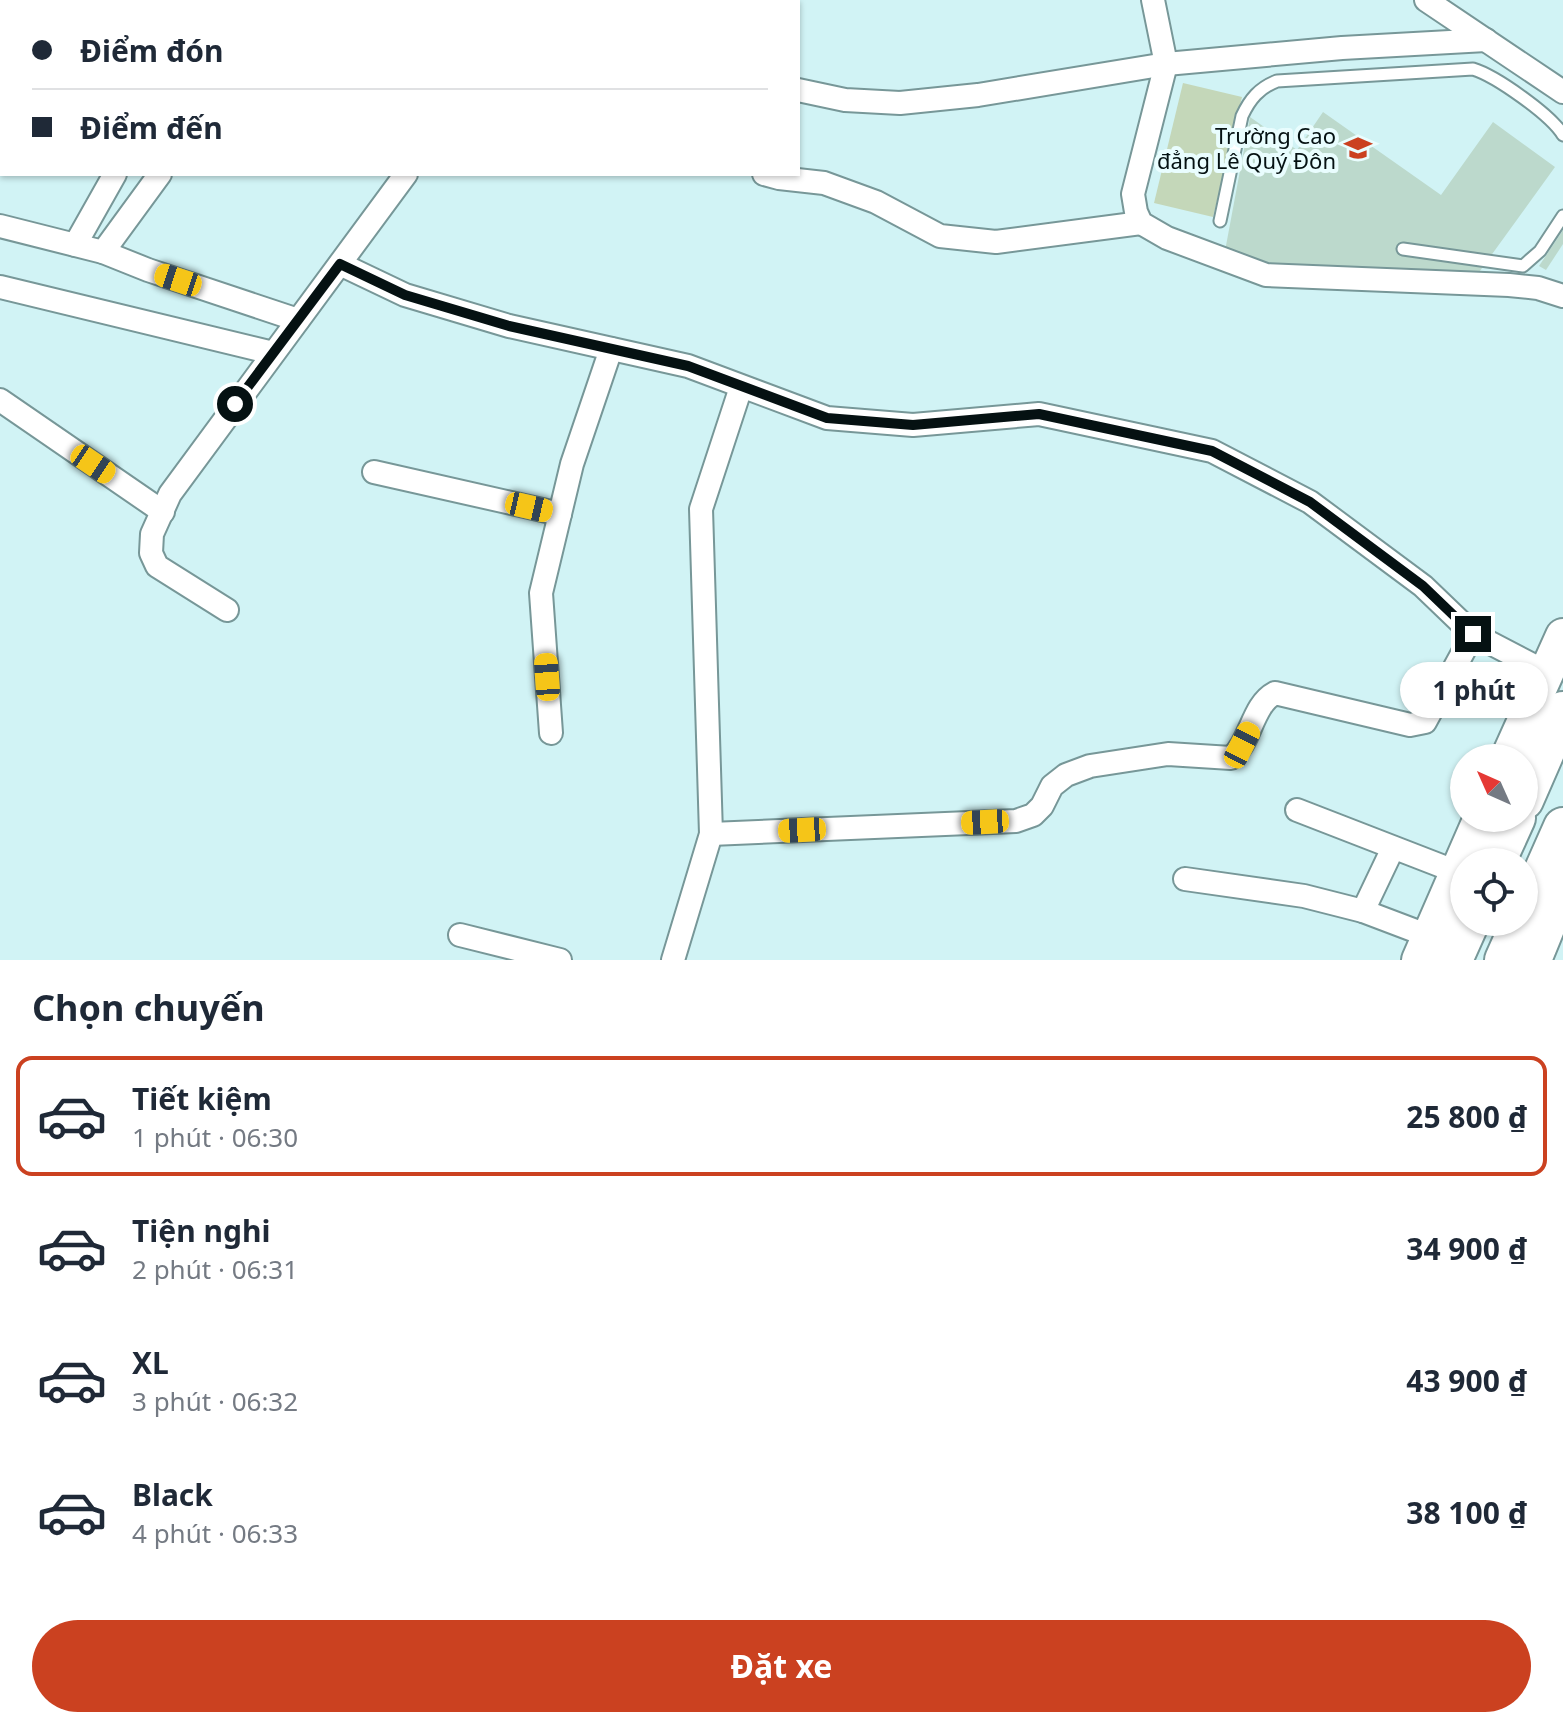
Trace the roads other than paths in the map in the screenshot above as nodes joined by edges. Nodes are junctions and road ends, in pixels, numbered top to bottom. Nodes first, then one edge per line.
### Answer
1 (1153, 0) edge
2 (1426, 0) edge
3 (1486, 40) junction
4 (1166, 64) junction
5 (800, 90) edge
6 (1563, 92) edge
7 (1563, 135) edge
8 (114, 176) edge
9 (159, 176) edge
10 (405, 176) edge
11 (772, 176) edge
12 (1563, 216) edge
13 (1220, 221) dead end
14 (1141, 223) junction
15 (0, 226) edge
16 (75, 245) junction
17 (1403, 249) dead end
18 (103, 252) junction
19 (340, 264) junction
20 (0, 287) edge
21 (1563, 296) edge
22 (298, 320) junction
23 (611, 349) junction
24 (273, 353) junction
25 (741, 387) junction
26 (0, 400) edge
27 (374, 472) dead end
28 (163, 512) junction
29 (560, 514) junction
30 (227, 610) dead end
31 (1473, 634) junction
32 (1563, 636) edge
33 (1546, 672) junction
34 (1563, 711) edge
35 (551, 733) dead end
36 (1514, 744) edge
37 (1538, 768) edge
38 (1297, 810) dead end
39 (1563, 827) edge
40 (711, 834) junction
41 (1393, 848) junction
42 (1450, 869) edge
43 (1185, 879) dead end
44 (1538, 883) edge
45 (1450, 895) edge
46 (1562, 895) edge
47 (1363, 911) junction
48 (460, 935) dead end
49 (1453, 936) edge
50 (1515, 936) edge
51 (1433, 952) edge
52 (560, 960) edge
53 (673, 960) edge
54 (1504, 960) edge
55 (1534, 960) edge

1 - 4 street
2 - 3 street
3 - 4 street
3 - 6 street
4 - 5 street
4 - 14 street
7 - 13 lane
8 - 16 street
9 - 18 street
10 - 19 street
11 - 14 street
12 - 17 lane
14 - 21 street
15 - 16 street
16 - 18 street
18 - 22 street
19 - 22 street
19 - 23 street
20 - 24 street
22 - 24 street
23 - 25 street
23 - 29 street
24 - 28 street
25 - 31 street
25 - 40 street
26 - 28 street
27 - 29 street
28 - 30 street
29 - 35 street
31 - 33 street
31 - 40 street
32 - 33 main road
33 - 36 main road
34 - 37 highway
38 - 41 street
39 - 44 highway
40 - 53 street
41 - 42 street
41 - 47 street
43 - 47 street
45 - 51 main road
46 - 55 main road
47 - 51 street
48 - 52 street
49 - 51 highway
50 - 54 highway

